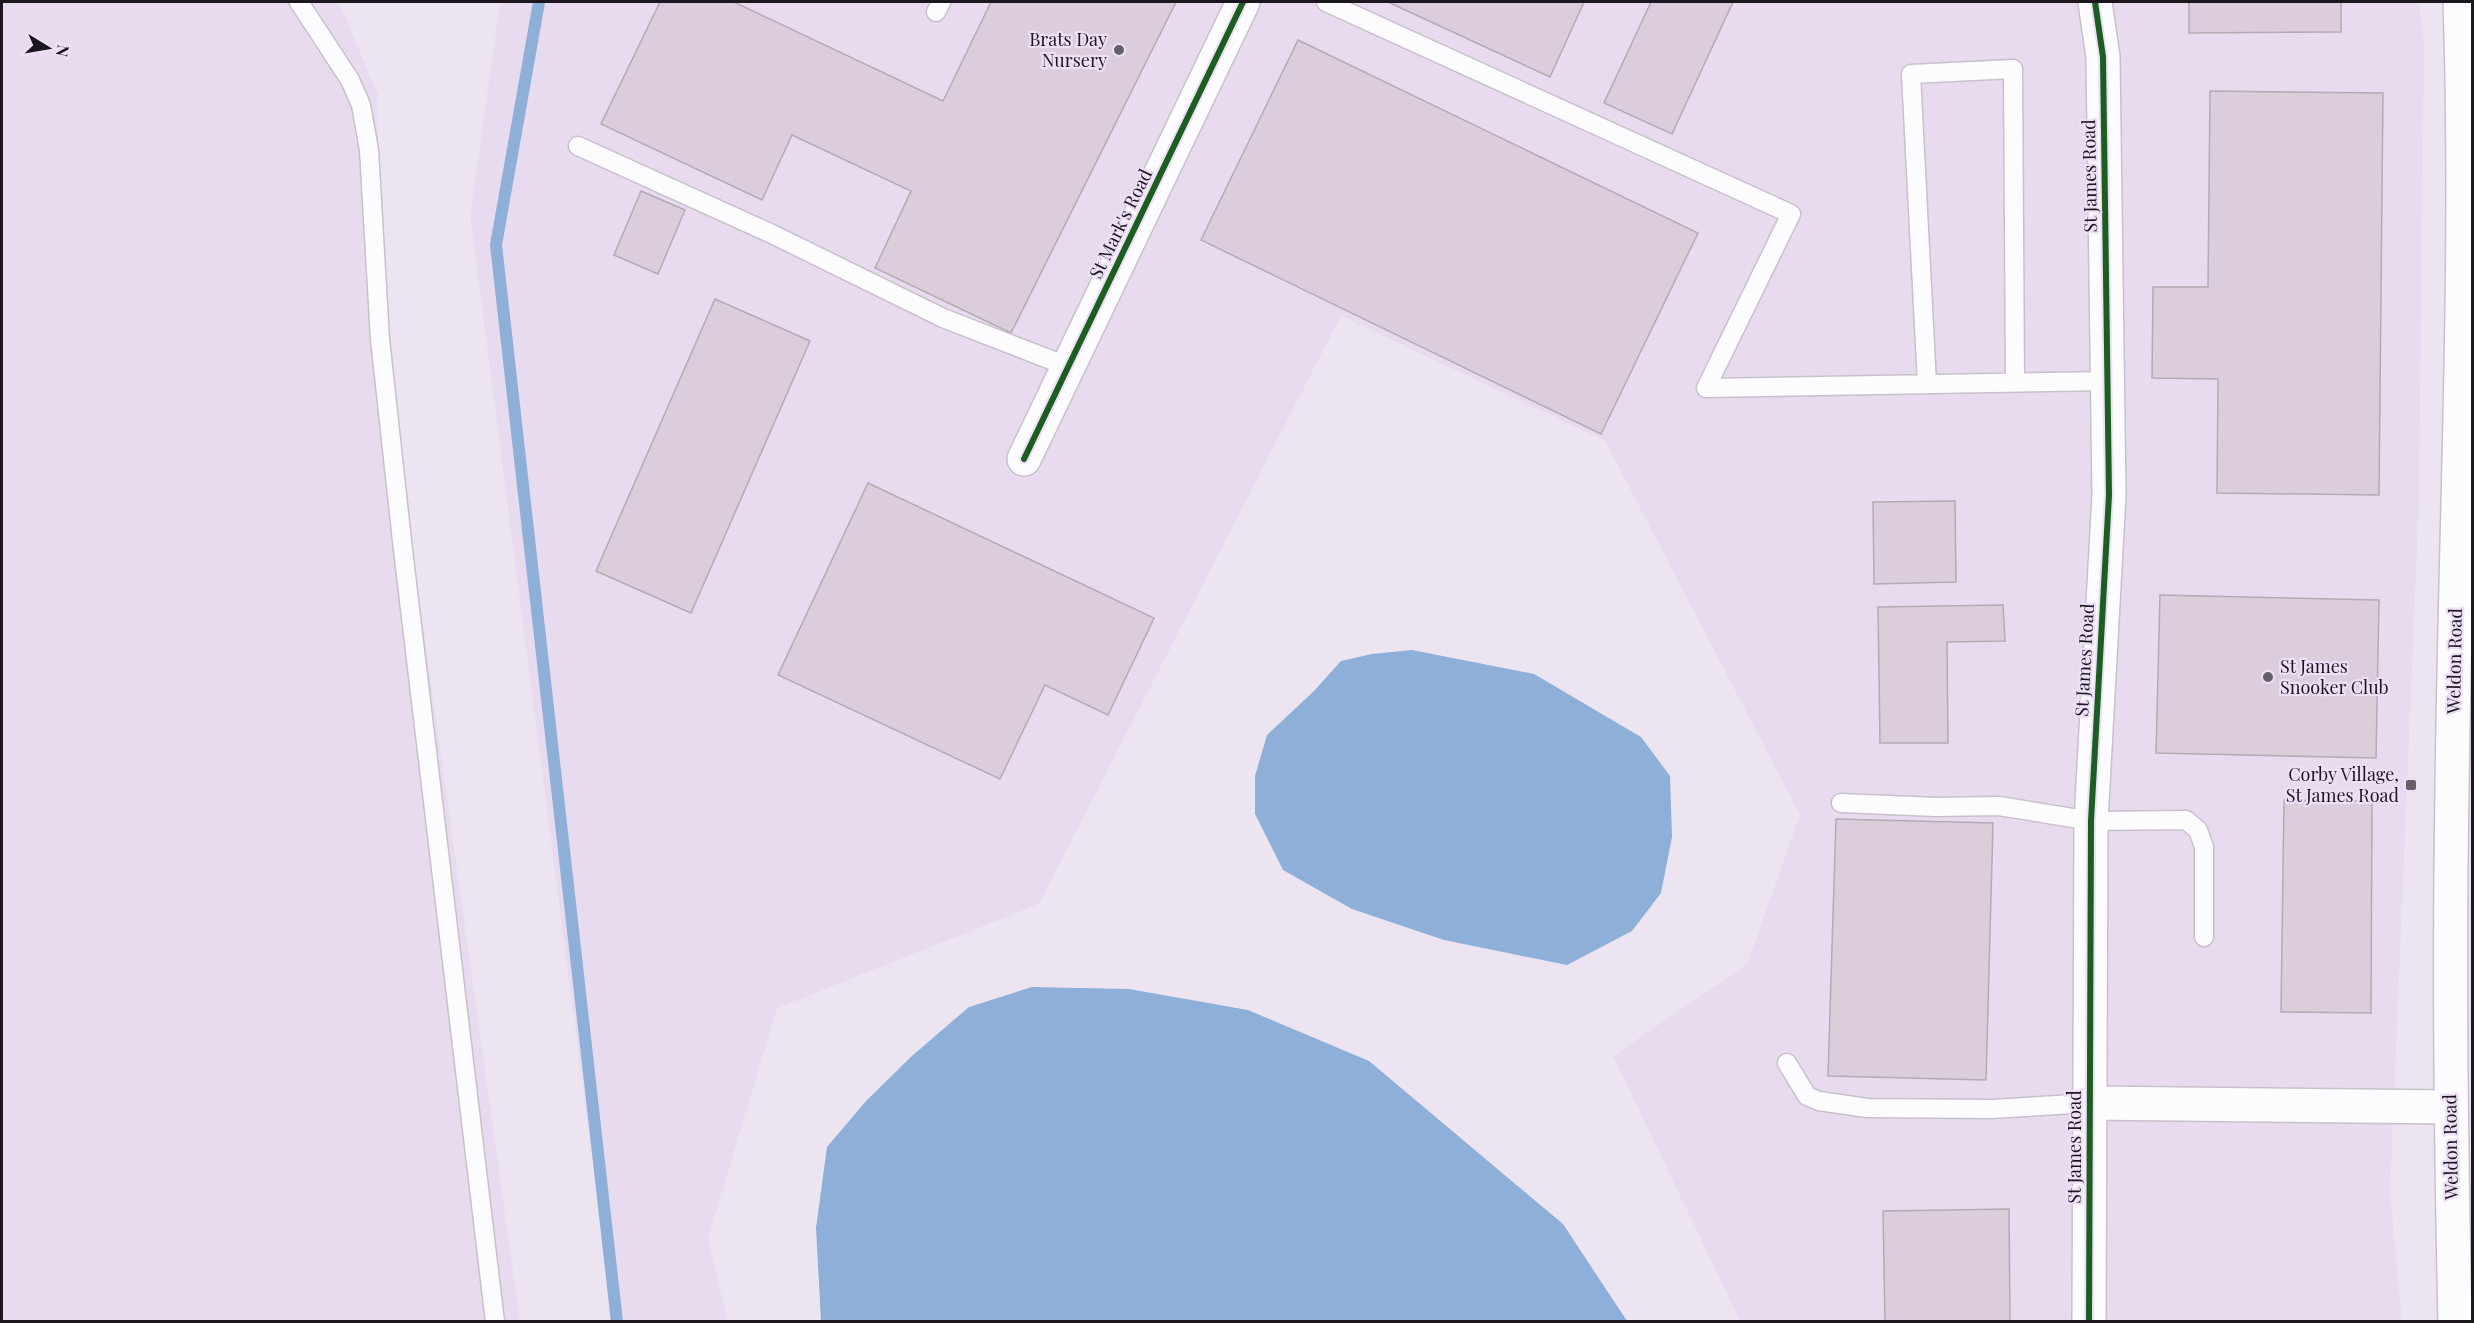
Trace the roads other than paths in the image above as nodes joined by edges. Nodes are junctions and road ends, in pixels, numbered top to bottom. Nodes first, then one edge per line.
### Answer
1 (299, 2) edge
2 (1244, 2) edge
3 (1326, 2) edge
4 (2095, 2) edge
5 (2460, 2) edge
6 (578, 146) dead end
7 (1069, 367) junction
8 (2107, 381) junction
9 (2015, 383) junction
10 (1928, 384) junction
11 (1024, 459) dead end
12 (1841, 803) dead end
13 (2091, 821) junction
14 (2204, 937) dead end
15 (1787, 1063) dead end
16 (2090, 1103) junction
17 (2450, 1107) junction
18 (495, 1322) edge
19 (2089, 1322) edge
20 (2455, 1322) edge

1 - 18 lane
2 - 7 main road, St Mark's Road
3 - 10 lane
4 - 8 main road, St James Road
5 - 17 main road, Weldon Road
6 - 7 lane
7 - 11 main road, St Mark's Road
8 - 9 lane
8 - 13 main road, St James Road
9 - 10 lane
9 - 10 lane
12 - 13 lane
13 - 14 lane
13 - 16 main road, St James Road
15 - 16 lane
16 - 17 main road, St James Road
16 - 19 main road, St James Road
17 - 20 main road, Weldon Road

